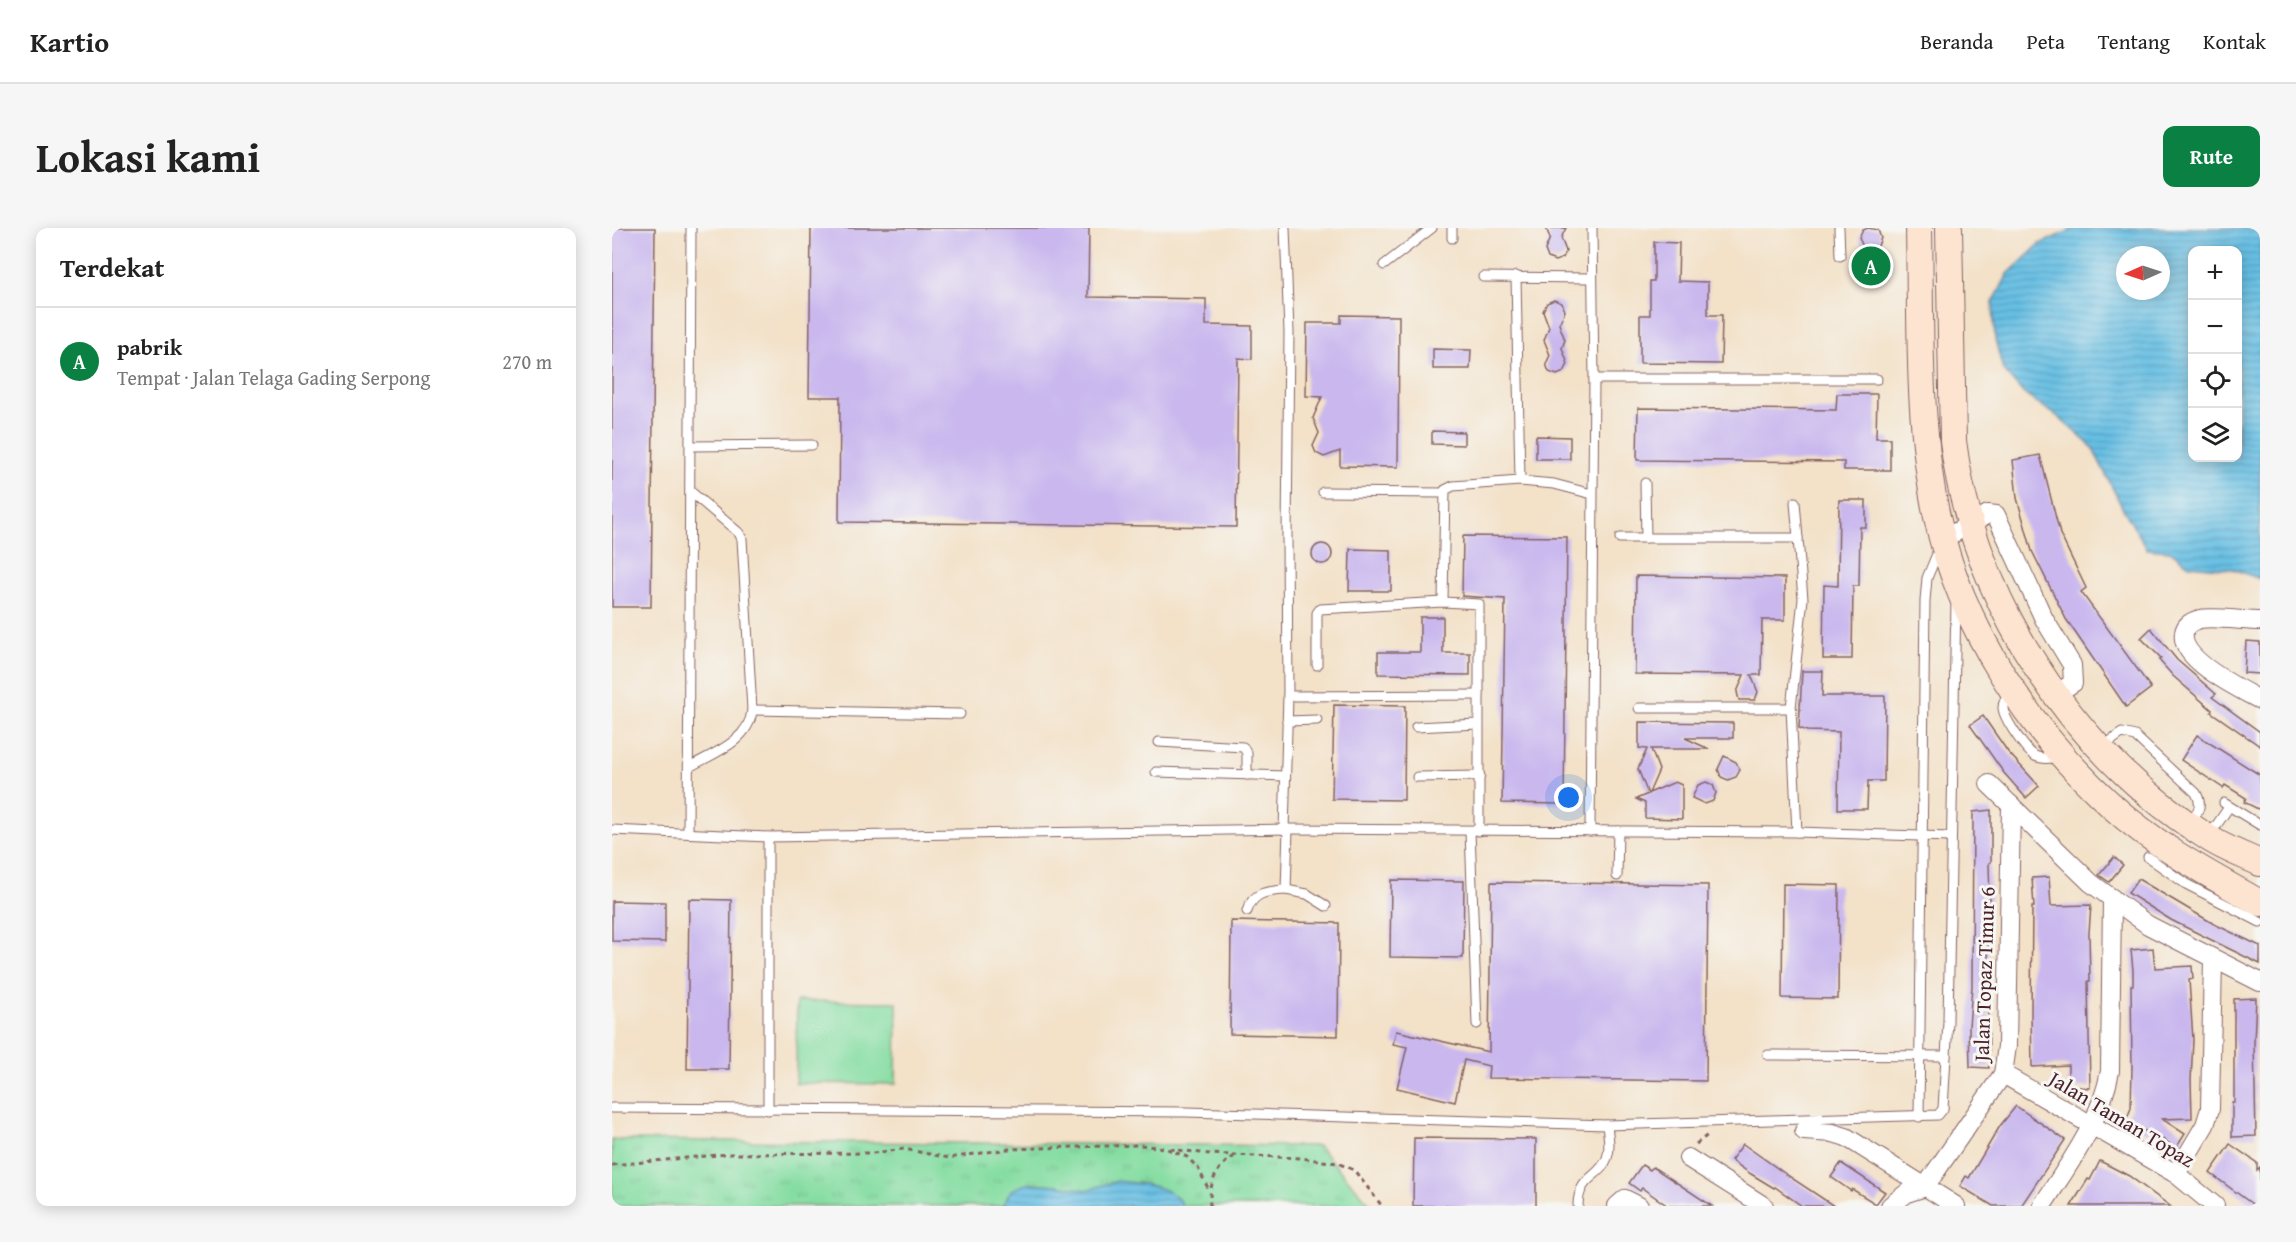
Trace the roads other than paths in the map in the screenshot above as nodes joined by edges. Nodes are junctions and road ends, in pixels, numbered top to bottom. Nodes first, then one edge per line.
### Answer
1 (691, 228) edge
2 (1285, 228) edge
3 (1432, 228) edge
4 (1452, 228) edge
5 (1592, 228) edge
6 (1839, 228) edge
7 (1919, 228) edge
8 (1949, 228) edge
9 (1452, 238) dead end
10 (1840, 256) dead end
11 (1384, 266) dead end
12 (1516, 276) junction
13 (1483, 277) dead end
14 (1592, 278) junction
15 (1594, 379) junction
16 (1877, 379) dead end
17 (812, 445) dead end
18 (691, 446) junction
19 (1520, 481) junction
20 (1645, 483) dead end
21 (691, 492) junction
22 (1323, 492) dead end
23 (1444, 493) junction
24 (1592, 494) junction
25 (1796, 502) dead end
26 (1969, 524) junction
27 (1620, 538) dead end
28 (1646, 538) junction
29 (1798, 538) junction
30 (1942, 540) junction
31 (1956, 579) junction
32 (1443, 602) junction
33 (2260, 621) edge
34 (1317, 665) dead end
35 (1479, 695) junction
36 (1288, 696) junction
37 (2260, 700) edge
38 (1639, 708) dead end
39 (1791, 708) junction
40 (752, 710) junction
41 (960, 714) dead end
42 (1317, 720) dead end
43 (1287, 721) junction
44 (1478, 724) junction
45 (1416, 726) dead end
46 (1159, 742) dead end
47 (2100, 748) junction
48 (689, 767) junction
49 (1156, 772) dead end
50 (1247, 775) junction
51 (1285, 776) junction
52 (1479, 776) junction
53 (1417, 777) dead end
54 (1989, 784) dead end
55 (2011, 805) junction
56 (2260, 825) edge
57 (612, 830) edge
58 (1286, 830) junction
59 (1474, 831) junction
60 (1590, 831) junction
61 (1618, 831) junction
62 (2198, 831) junction
63 (1797, 832) junction
64 (688, 833) junction
65 (1922, 836) junction
66 (768, 837) junction
67 (1951, 837) junction
68 (2148, 857) dead end
69 (2260, 863) edge
70 (2189, 874) junction
71 (1617, 876) dead end
72 (1286, 890) junction
73 (2112, 898) junction
74 (1326, 906) dead end
75 (1246, 911) dead end
76 (2258, 912) edge
77 (2213, 959) junction
78 (2260, 982) edge
79 (1477, 1024) dead end
80 (1768, 1055) dead end
81 (1918, 1056) junction
82 (1946, 1056) junction
83 (2003, 1074) junction
84 (612, 1108) edge
85 (768, 1110) junction
86 (1918, 1117) junction
87 (1607, 1125) junction
88 (2091, 1127) junction
89 (1804, 1131) dead end
90 (1688, 1158) dead end
91 (2175, 1174) junction
92 (1925, 1188) junction
93 (1578, 1206) edge
94 (1764, 1206) edge
95 (1890, 1206) edge
96 (1956, 1206) edge
97 (2042, 1206) edge
98 (2215, 1206) edge

1 - 18 lane
2 - 36 lane
3 - 11 lane
4 - 9 lane
5 - 14 lane
6 - 10 lane
7 - 30 main road
8 - 26 main road
12 - 13 lane
12 - 14 lane
12 - 19 lane
14 - 15 lane
15 - 16 lane
15 - 24 lane
17 - 18 lane
18 - 21 lane
19 - 23 lane
19 - 24 lane
20 - 28 lane
21 - 40 lane
21 - 48 lane
22 - 23 lane
23 - 32 lane
24 - 60 lane
25 - 29 lane
26 - 30 street
26 - 47 main road
27 - 28 lane
28 - 29 lane
29 - 39 lane
30 - 31 main road
30 - 65 lane
31 - 67 lane
31 - 70 main road
32 - 34 lane
32 - 35 lane
33 - 37 street
35 - 36 lane
35 - 44 lane
36 - 43 lane
38 - 39 lane
39 - 63 lane
40 - 41 lane
40 - 48 lane
42 - 43 lane
43 - 51 lane
44 - 45 lane
44 - 52 lane
46 - 50 lane
47 - 62 main road
47 - 62 lane
48 - 64 lane
49 - 50 lane
50 - 51 lane
51 - 58 lane
52 - 53 lane
52 - 59 lane
54 - 55 street
55 - 73 street
55 - 83 street, Jalan Topaz Timur 6
56 - 62 lane
57 - 64 lane
58 - 59 lane
58 - 66 lane
58 - 72 lane
59 - 60 lane
59 - 79 lane
60 - 61 lane
61 - 63 lane
61 - 71 lane
62 - 69 main road
63 - 65 lane
64 - 66 lane
65 - 67 lane
65 - 81 lane
66 - 85 lane
67 - 82 lane
68 - 70 lane
70 - 76 main road
72 - 74 lane
72 - 75 lane
73 - 77 street
73 - 88 street
77 - 78 street
77 - 91 street
80 - 81 lane
81 - 82 lane
81 - 86 lane
82 - 86 lane
83 - 88 street, Jalan Taman Topaz
83 - 92 street, Jalan Topaz Timur 6
84 - 85 lane
85 - 87 lane
86 - 87 lane
87 - 93 lane
88 - 91 street, Jalan Taman Topaz
88 - 97 street
89 - 92 street
90 - 94 street
91 - 98 street, Jalan Taman Topaz
92 - 95 street
92 - 96 street

